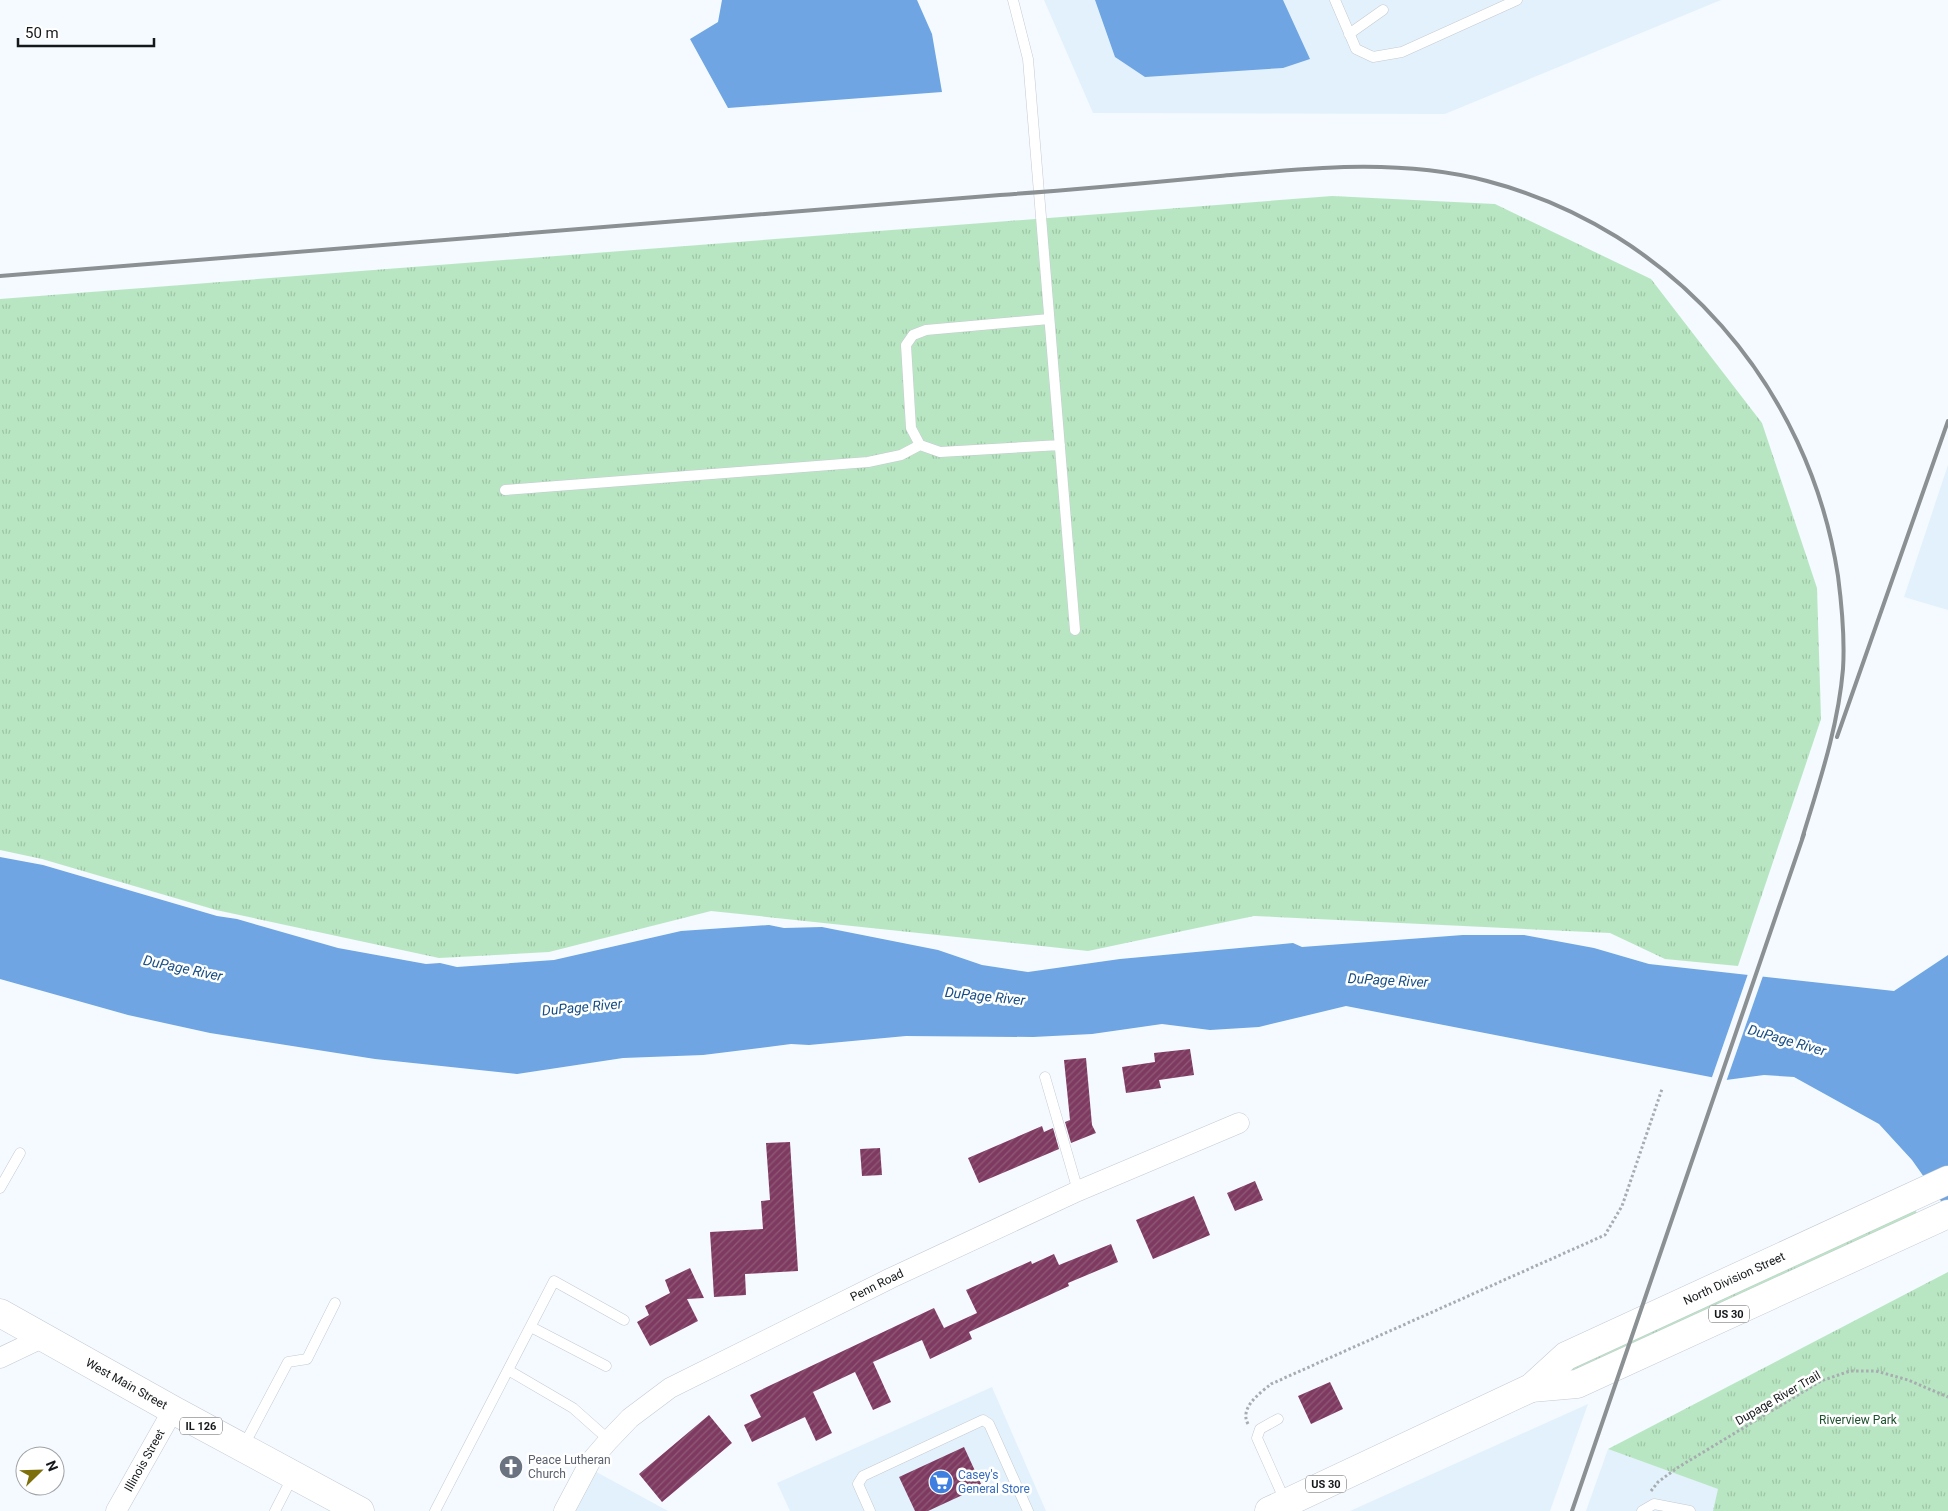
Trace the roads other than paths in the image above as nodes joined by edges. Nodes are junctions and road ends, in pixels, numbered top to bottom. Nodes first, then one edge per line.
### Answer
1 (1013, 0) edge
2 (1334, 0) edge
3 (1517, 0) edge
4 (1383, 10) dead end
5 (1349, 34) junction
6 (1049, 319) junction
7 (920, 445) junction
8 (1060, 445) junction
9 (505, 490) dead end
10 (1075, 630) dead end
11 (1045, 1077) dead end
12 (1239, 1123) dead end
13 (20, 1153) dead end
14 (1948, 1180) edge
15 (0, 1188) edge
16 (1078, 1190) junction
17 (1948, 1214) edge
18 (335, 1303) dead end
19 (0, 1313) edge
20 (624, 1320) dead end
21 (531, 1327) junction
22 (44, 1337) junction
23 (0, 1358) edge
24 (606, 1366) dead end
25 (508, 1370) junction
26 (1531, 1388) junction
27 (173, 1410) junction
28 (1278, 1418) dead end
29 (609, 1440) junction
30 (242, 1448) junction
31 (293, 1475) junction
32 (1278, 1507) edge
33 (1642, 1510) edge
34 (116, 1511) edge
35 (275, 1511) edge
36 (360, 1511) edge
37 (435, 1511) edge
38 (564, 1511) edge
39 (870, 1511) edge
40 (1028, 1511) edge
41 (1690, 1511) edge

1 - 6 lane
2 - 5 lane
3 - 5 lane
4 - 5 lane
6 - 7 lane
6 - 8 lane
7 - 8 lane
7 - 9 lane
8 - 10 lane
11 - 16 lane
12 - 16 street, Penn Road
13 - 15 lane
14 - 26 main road, North Division Street / US 30
16 - 29 street, Penn Road
17 - 26 main road, North Division Street / US 30
18 - 30 lane
19 - 22 main road, West Main Street / IL 126
20 - 21 lane
21 - 24 lane
21 - 25 lane
22 - 23 street
22 - 27 main road, West Main Street / IL 126
25 - 29 lane
25 - 37 lane
26 - 32 main road, North Division Street / US 30
27 - 30 main road, West Main Street / IL 126
27 - 34 street, Illinois Street
28 - 32 lane
29 - 38 street, Penn Road
30 - 31 main road, West Main Street / IL 126
31 - 35 lane
31 - 36 main road, West Main Street / IL 126
33 - 41 lane
39 - 40 lane

